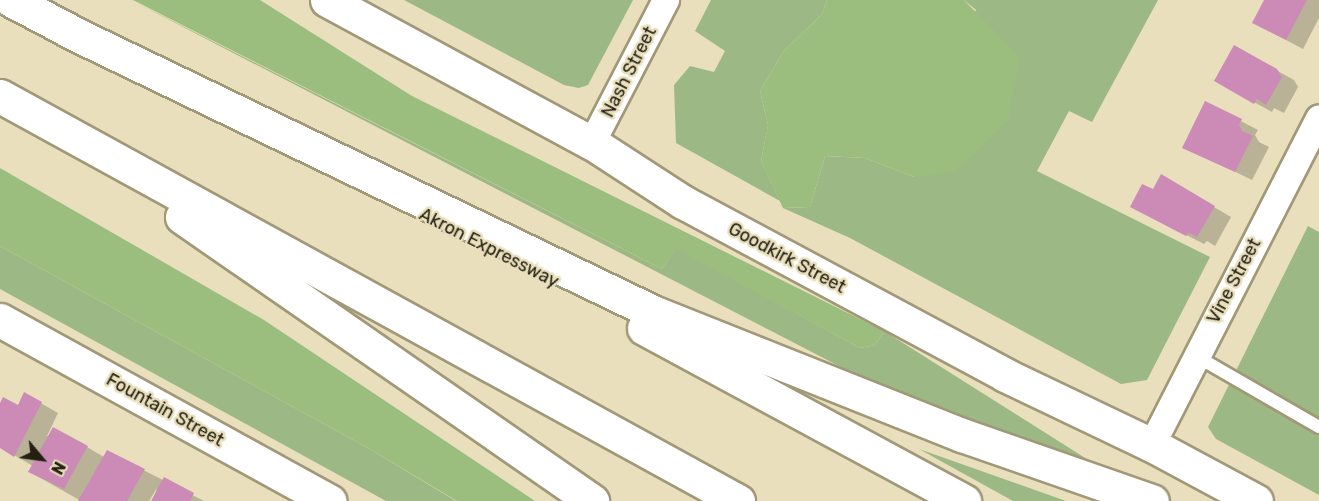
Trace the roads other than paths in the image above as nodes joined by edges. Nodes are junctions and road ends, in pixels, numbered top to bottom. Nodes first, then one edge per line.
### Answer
1 (11, 0) edge
2 (327, 0) edge
3 (666, 0) edge
4 (69, 31) junction
5 (12, 103) edge
6 (1319, 118) edge
7 (592, 143) junction
8 (0, 321) edge
9 (1195, 355) junction
10 (1319, 427) edge
11 (1152, 445) junction
12 (329, 501) edge
13 (592, 501) edge
14 (738, 501) edge
15 (964, 501) edge
16 (1152, 501) edge
17 (1256, 501) edge

1 - 4 main road, Akron Expressway
2 - 7 main road, Goodkirk Street
3 - 7 street, Nash Street
4 - 15 main road, Akron Expressway
4 - 16 main road
5 - 13 main road
5 - 14 main road
6 - 9 street, Vine Street
7 - 11 main road, Goodkirk Street
8 - 12 main road, Fountain Street
9 - 10 lane
9 - 11 street, Vine Street
11 - 17 main road, Goodkirk Street

